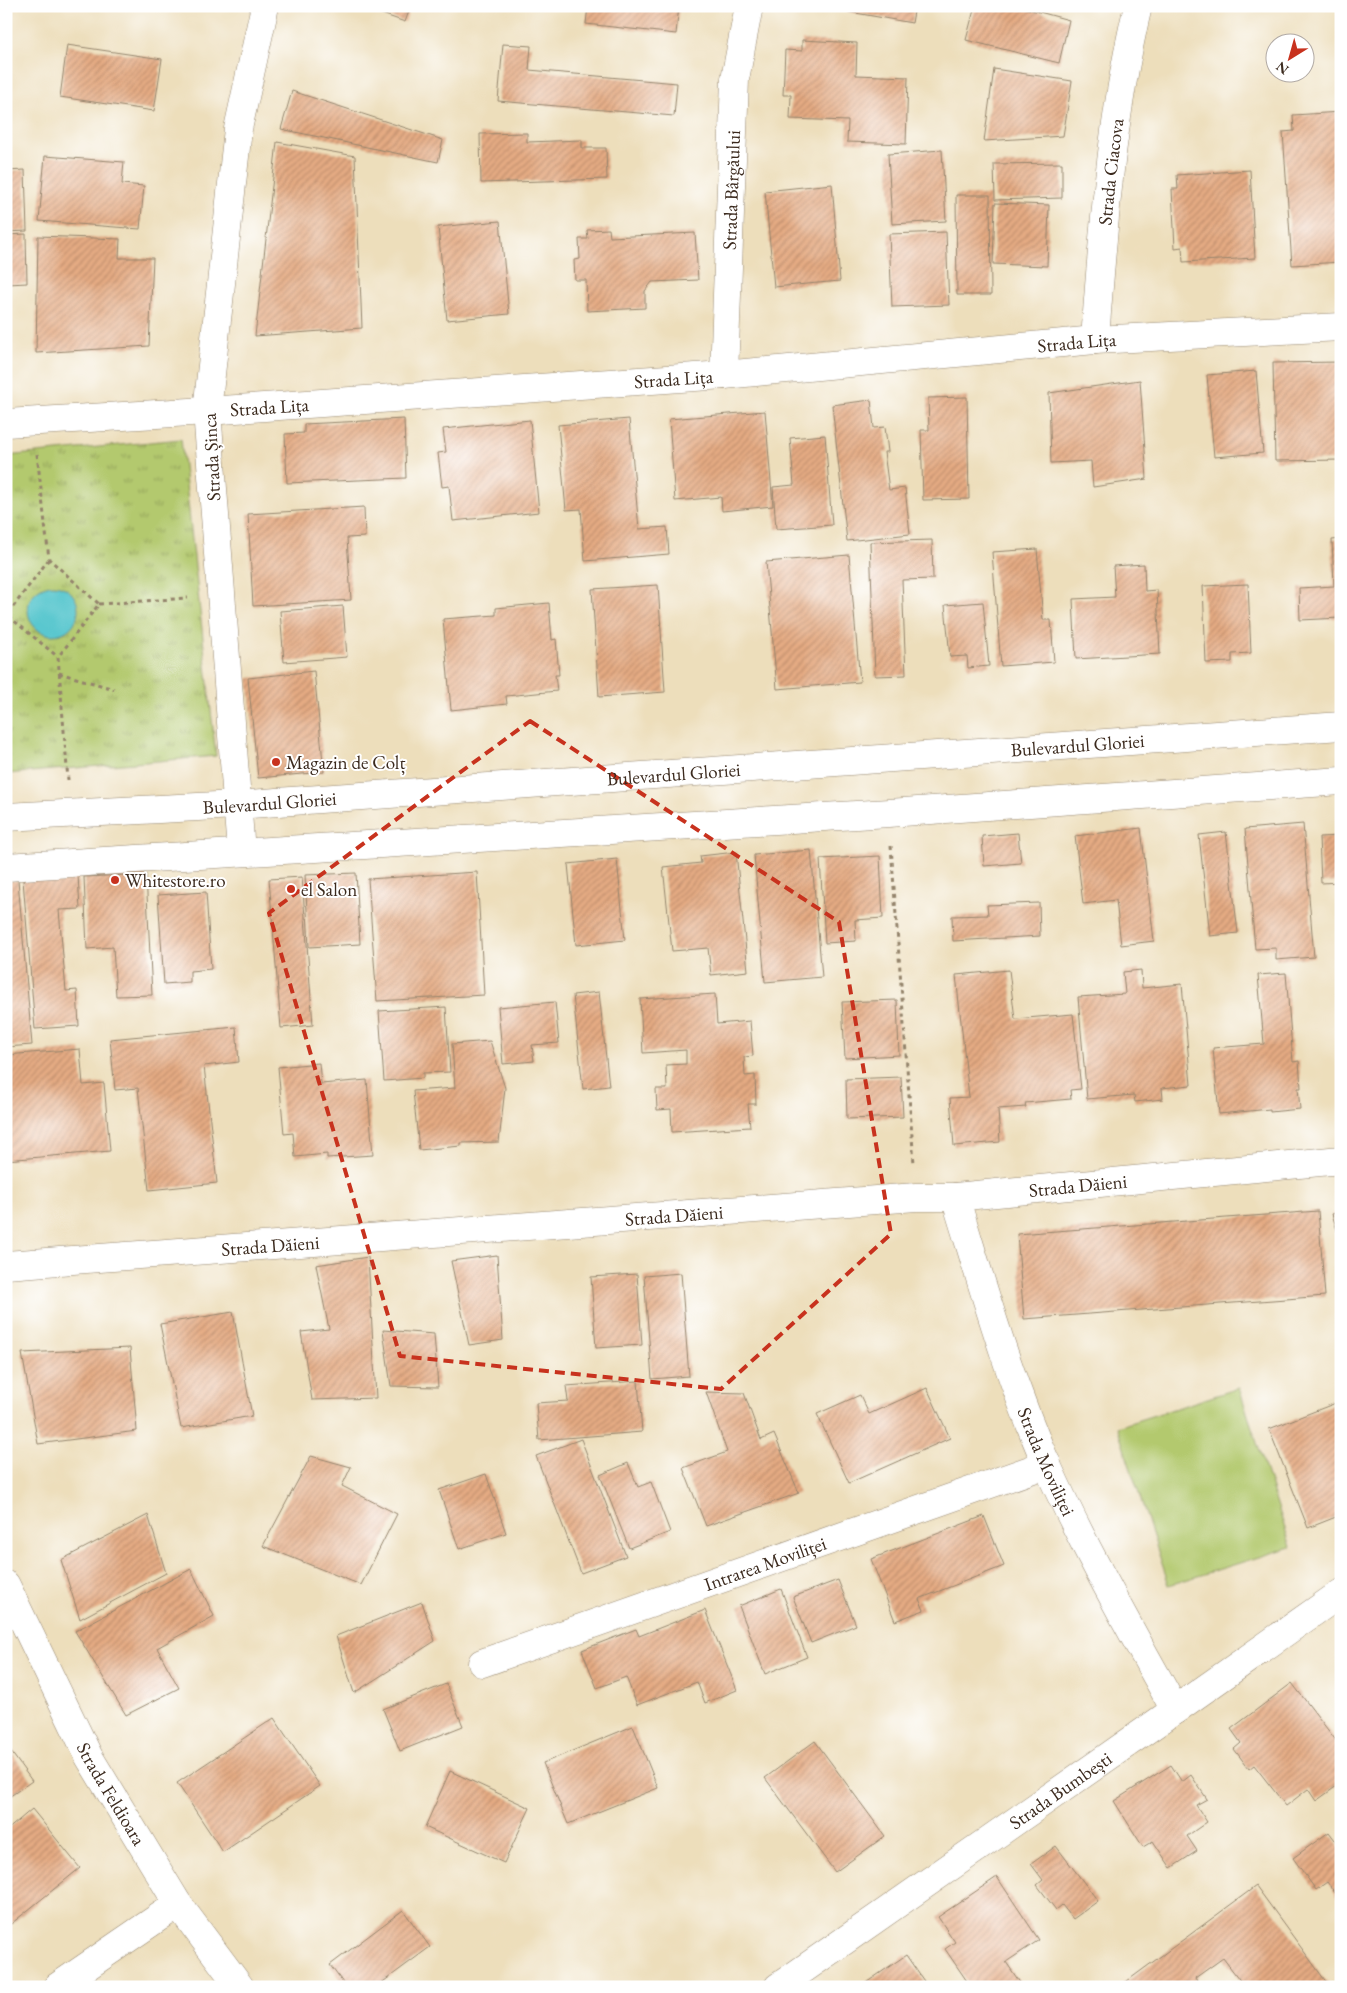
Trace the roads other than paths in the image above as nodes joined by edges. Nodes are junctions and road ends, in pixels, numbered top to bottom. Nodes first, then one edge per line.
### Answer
1 (265, 6) edge
2 (749, 6) edge
3 (1138, 6) edge
4 (1341, 328) edge
5 (1095, 340) junction
6 (724, 375) junction
7 (207, 412) junction
8 (6, 423) edge
9 (1341, 726) edge
10 (1341, 781) edge
11 (236, 805) junction
12 (6, 817) edge
13 (241, 852) junction
14 (6, 867) edge
15 (1341, 1160) edge
16 (955, 1197) junction
17 (6, 1264) edge
18 (1047, 1464) junction
19 (6, 1585) edge
20 (1341, 1593) edge
21 (482, 1663) dead end
22 (1176, 1710) junction
23 (178, 1904) junction
24 (57, 1987) edge
25 (240, 1987) edge
26 (778, 1987) edge

1 - 7 street, Strada Șinca
2 - 6 street, Strada Bârgăului
3 - 5 street, Strada Ciacova
4 - 5 street, Strada Lița
5 - 6 street, Strada Lița
6 - 7 street, Strada Lița
7 - 8 street, Strada Lița
7 - 11 street, Strada Șinca
9 - 11 street, Bulevardul Gloriei
10 - 13 street
11 - 12 street, Bulevardul Gloriei
11 - 13 street, Strada Șinca
13 - 14 street
15 - 16 street, Strada Dăieni
16 - 17 street, Strada Dăieni
16 - 18 street, Strada Moviliței
18 - 21 street, Intrarea Moviliței
18 - 22 street, Strada Moviliței
19 - 23 street, Strada Feldioara
20 - 22 street, Strada Bumbești
22 - 26 street, Strada Bumbești
23 - 24 street
23 - 25 street, Strada Feldioara

